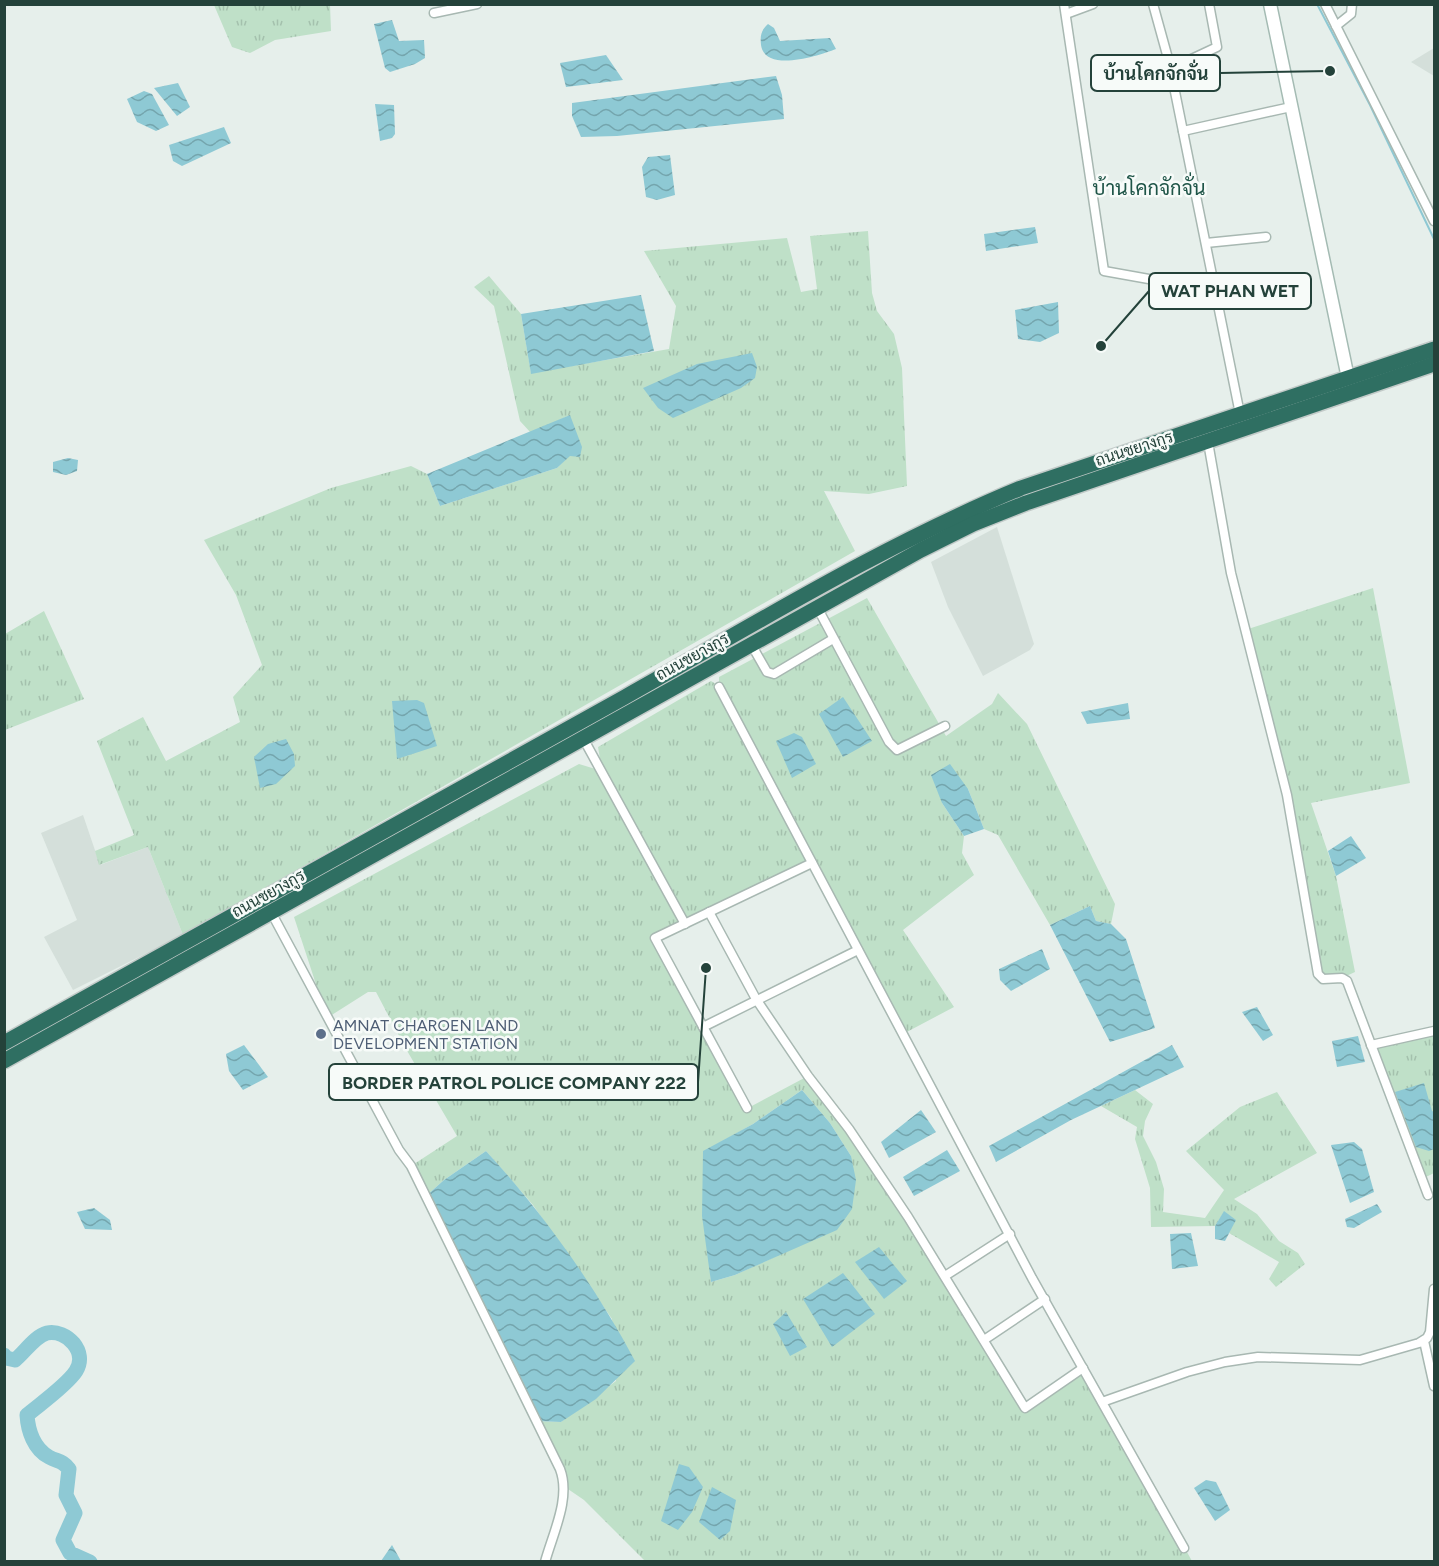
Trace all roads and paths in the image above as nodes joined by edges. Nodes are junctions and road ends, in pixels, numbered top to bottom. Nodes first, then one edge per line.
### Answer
1 (477, 4) edge
2 (1093, 4) edge
3 (1153, 4) edge
4 (1209, 4) edge
5 (1270, 4) edge
6 (1325, 4) edge
7 (1352, 4) edge
8 (1065, 9) edge
9 (434, 13) dead end
10 (1336, 26) junction
11 (1170, 69) junction
12 (1291, 107) junction
13 (1183, 131) junction
14 (1434, 220) edge
15 (1266, 237) dead end
16 (1206, 243) junction
17 (1215, 291) junction
18 (1434, 349) edge
19 (1433, 369) edge
20 (1348, 378) junction
21 (1240, 414) junction
22 (1208, 442) junction
23 (817, 607) junction
24 (834, 639) junction
25 (751, 644) junction
26 (719, 687) dead end
27 (619, 709) junction
28 (945, 726) dead end
29 (583, 738) junction
30 (812, 863) junction
31 (271, 912) junction
32 (709, 912) junction
33 (685, 924) junction
34 (858, 950) junction
35 (756, 999) junction
36 (703, 1027) junction
37 (1434, 1031) edge
38 (4, 1043) edge
39 (1371, 1045) junction
40 (4, 1061) edge
41 (747, 1108) dead end
42 (1428, 1195) dead end
43 (1010, 1234) junction
44 (945, 1276) junction
45 (1434, 1289) edge
46 (1045, 1299) junction
47 (984, 1340) junction
48 (1424, 1341) junction
49 (1083, 1368) junction
50 (1434, 1386) edge
51 (1102, 1402) junction
52 (1184, 1548) dead end
53 (545, 1562) edge

1 - 9 street
2 - 8 street
3 - 11 street
4 - 11 street
5 - 12 street
6 - 10 street
7 - 10 street
8 - 17 street
10 - 14 street
11 - 13 street
12 - 13 street
12 - 20 street
13 - 16 street
15 - 16 street
16 - 17 street
17 - 21 street
18 - 20 highway, ถนนชยางกูร
19 - 22 highway, ถนนชยางกูร
20 - 21 highway, ถนนชยางกูร
21 - 27 highway, ถนนชยางกูร
22 - 23 highway, ถนนชยางกูร
22 - 39 street
23 - 24 street
23 - 25 highway, ถนนชยางกูร
24 - 25 street
24 - 28 street
25 - 27 highway, ถนนชยางกูร
26 - 30 street
27 - 29 highway, ถนนชยางกูร
27 - 38 highway, ถนนชยางกูร
29 - 31 highway, ถนนชยางกูร
29 - 33 street
30 - 32 street
30 - 34 street
31 - 40 highway, ถนนชยางกูร
31 - 53 street
32 - 33 street
32 - 35 street
33 - 36 street
34 - 35 street
34 - 43 street
35 - 36 street
35 - 44 street
36 - 41 street
37 - 39 street
39 - 42 street
43 - 44 street
43 - 46 street
44 - 47 street
45 - 48 street
46 - 47 street
46 - 49 street
47 - 49 street
48 - 50 street
48 - 51 street
49 - 51 street
51 - 52 street

